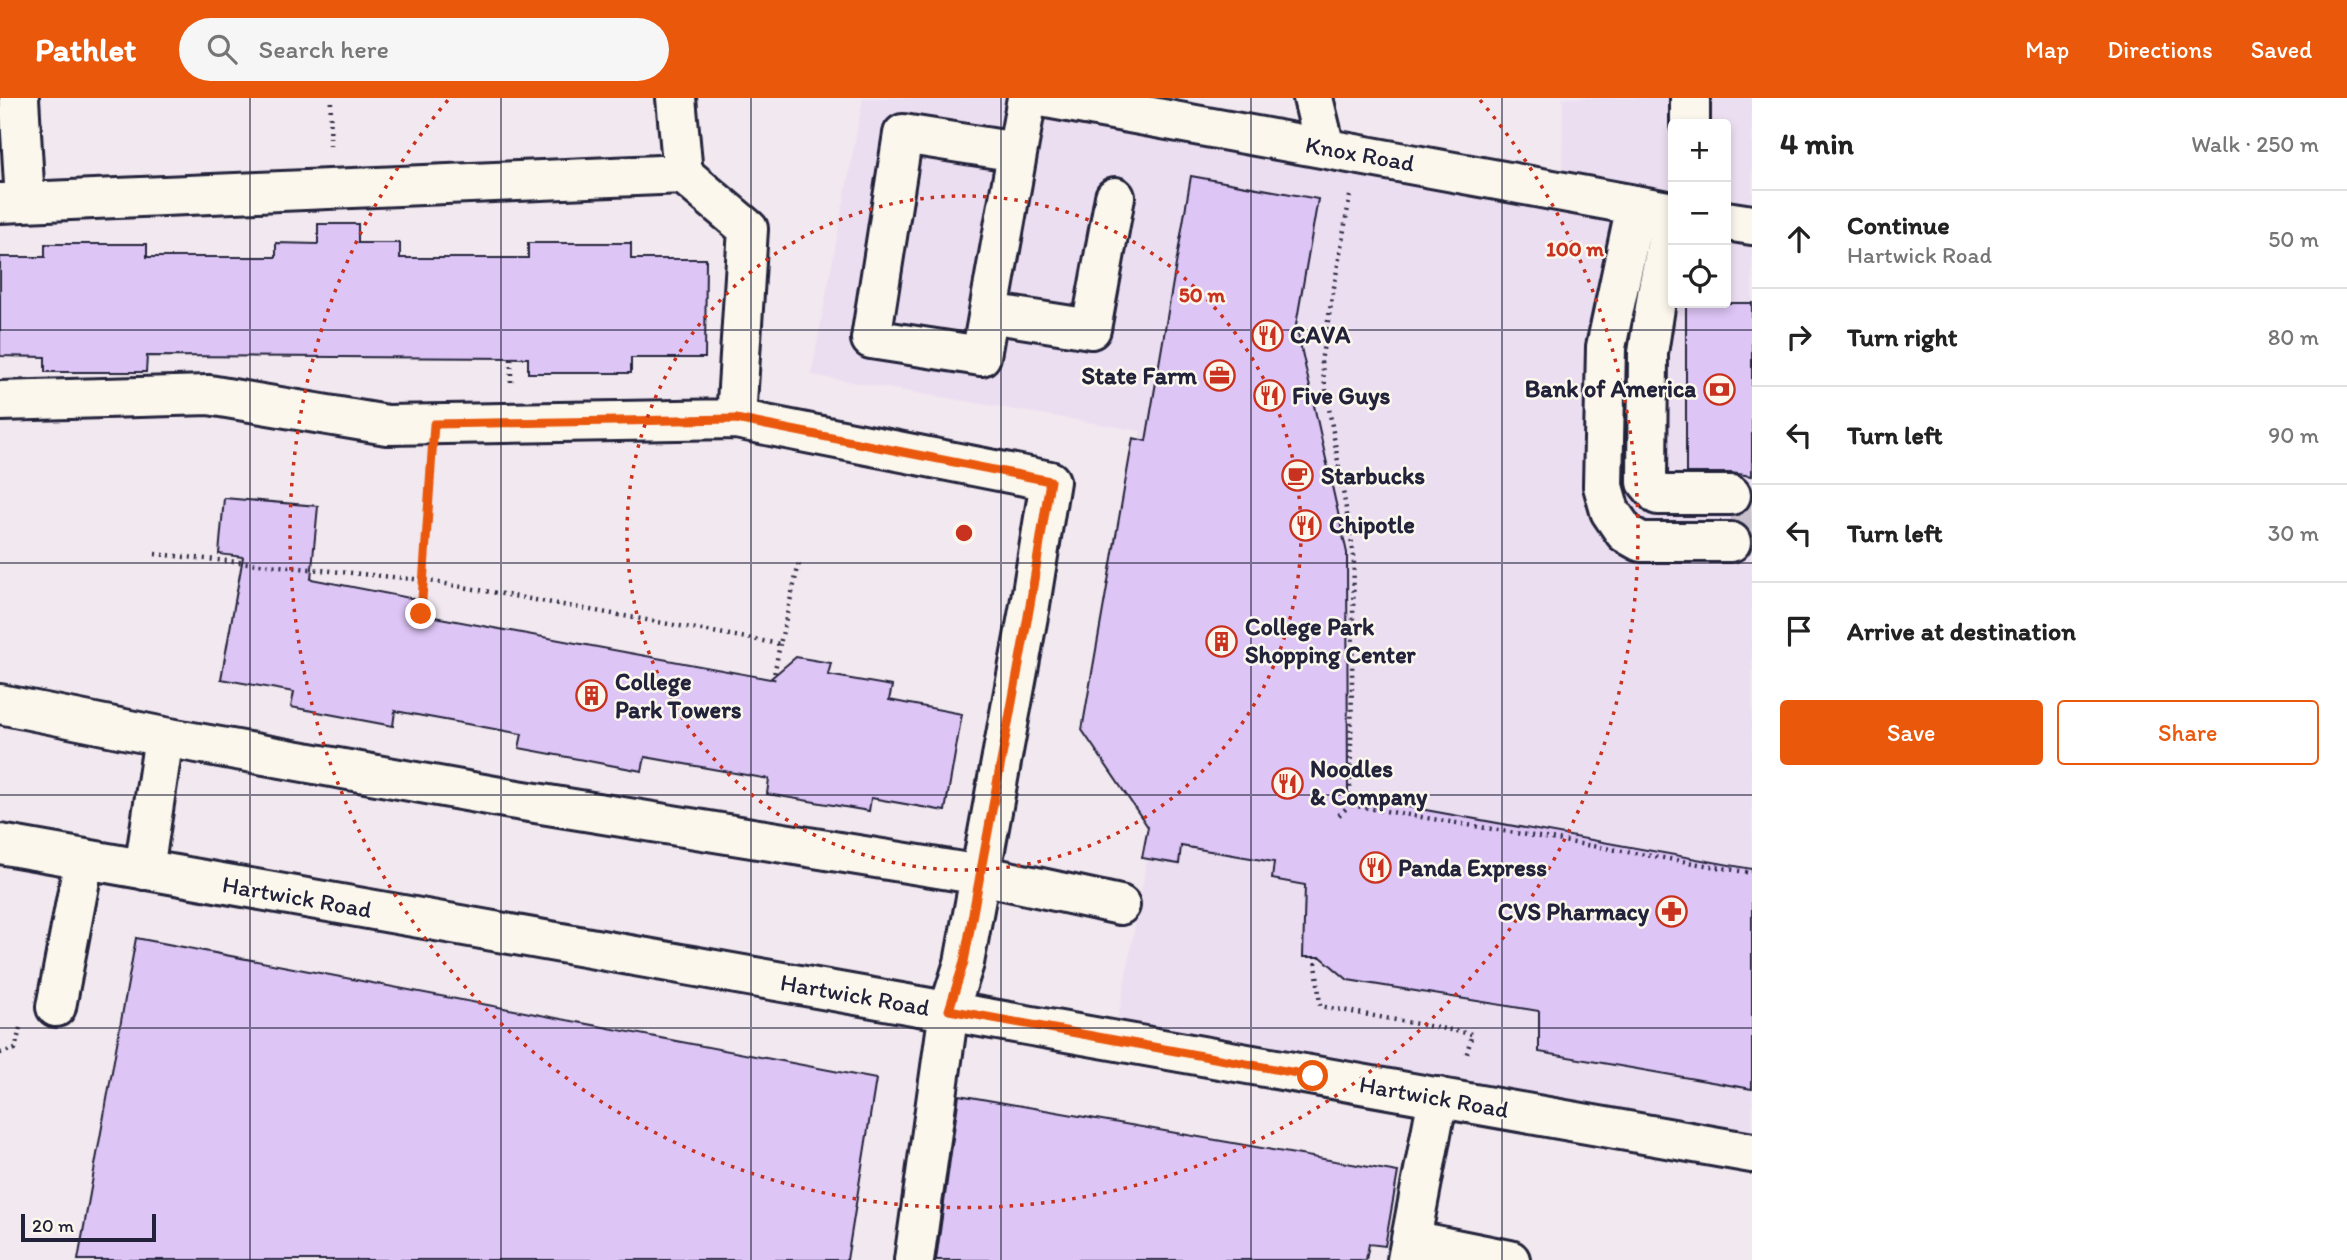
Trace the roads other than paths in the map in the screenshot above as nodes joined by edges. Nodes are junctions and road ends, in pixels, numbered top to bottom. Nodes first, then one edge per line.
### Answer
1 (19, 98) edge
2 (676, 98) edge
3 (1027, 98) edge
4 (1047, 98) edge
5 (1313, 98) edge
6 (1690, 98) edge
7 (1690, 119) edge
8 (1325, 148) junction
9 (1017, 152) junction
10 (683, 174) junction
11 (1115, 197) dead end
12 (12, 203) edge
13 (1660, 209) edge
14 (1731, 221) edge
15 (1752, 225) edge
16 (989, 313) junction
17 (0, 401) edge
18 (736, 419) junction
19 (0, 705) edge
20 (164, 737) junction
21 (0, 844) edge
22 (84, 859) junction
23 (144, 870) junction
24 (981, 875) junction
25 (1120, 905) dead end
26 (55, 1007) dead end
27 (949, 1010) junction
28 (1438, 1097) junction
29 (1752, 1153) edge
30 (1409, 1250) edge
31 (914, 1260) edge
32 (1510, 1260) edge

1 - 12 street
2 - 10 street
3 - 9 street
4 - 8 street, Knox Road
5 - 8 street
6 - 7 street
8 - 13 street, Knox Road
9 - 16 street
9 - 16 street
10 - 12 street
10 - 18 street
11 - 16 street
13 - 13 street
14 - 15 street
17 - 18 street
18 - 24 street
19 - 20 street
20 - 23 street
20 - 24 street
21 - 22 street, Hartwick Road
22 - 23 street, Hartwick Road
22 - 26 street
23 - 27 street, Hartwick Road
24 - 25 street
24 - 27 street
27 - 28 street, Hartwick Road
27 - 31 street
28 - 29 street, Hartwick Road
28 - 30 street
30 - 32 street

